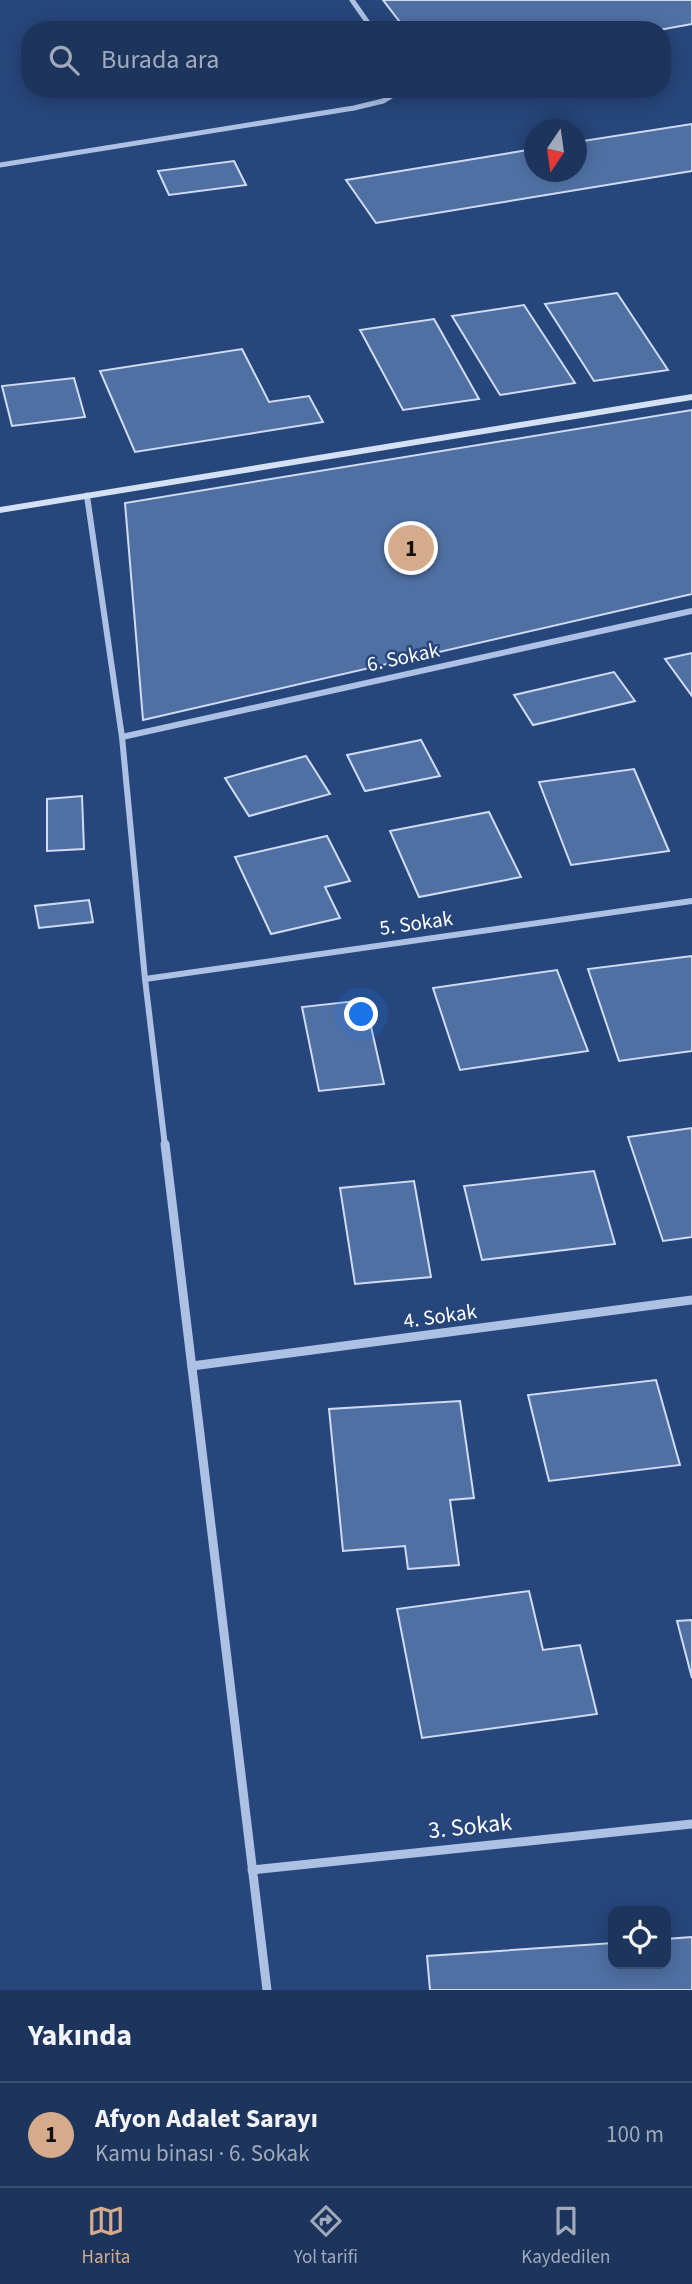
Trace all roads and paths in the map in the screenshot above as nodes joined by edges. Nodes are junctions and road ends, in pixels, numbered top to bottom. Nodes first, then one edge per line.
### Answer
1 (352, 0) edge
2 (367, 21) edge
3 (388, 98) edge
4 (0, 165) edge
5 (692, 397) edge
6 (87, 495) junction
7 (0, 510) edge
8 (692, 611) edge
9 (122, 737) junction
10 (692, 901) edge
11 (145, 979) junction
12 (692, 1300) edge
13 (192, 1366) junction
14 (692, 1824) edge
15 (252, 1870) junction
16 (267, 1990) edge

1 - 2 street
3 - 4 street
5 - 6 main road
6 - 7 main road
6 - 9 street
8 - 9 street, 6. Sokak
9 - 11 street
10 - 11 street, 5. Sokak
11 - 13 street
12 - 13 street, 4. Sokak
13 - 15 street
14 - 15 street, 3. Sokak
15 - 16 street

